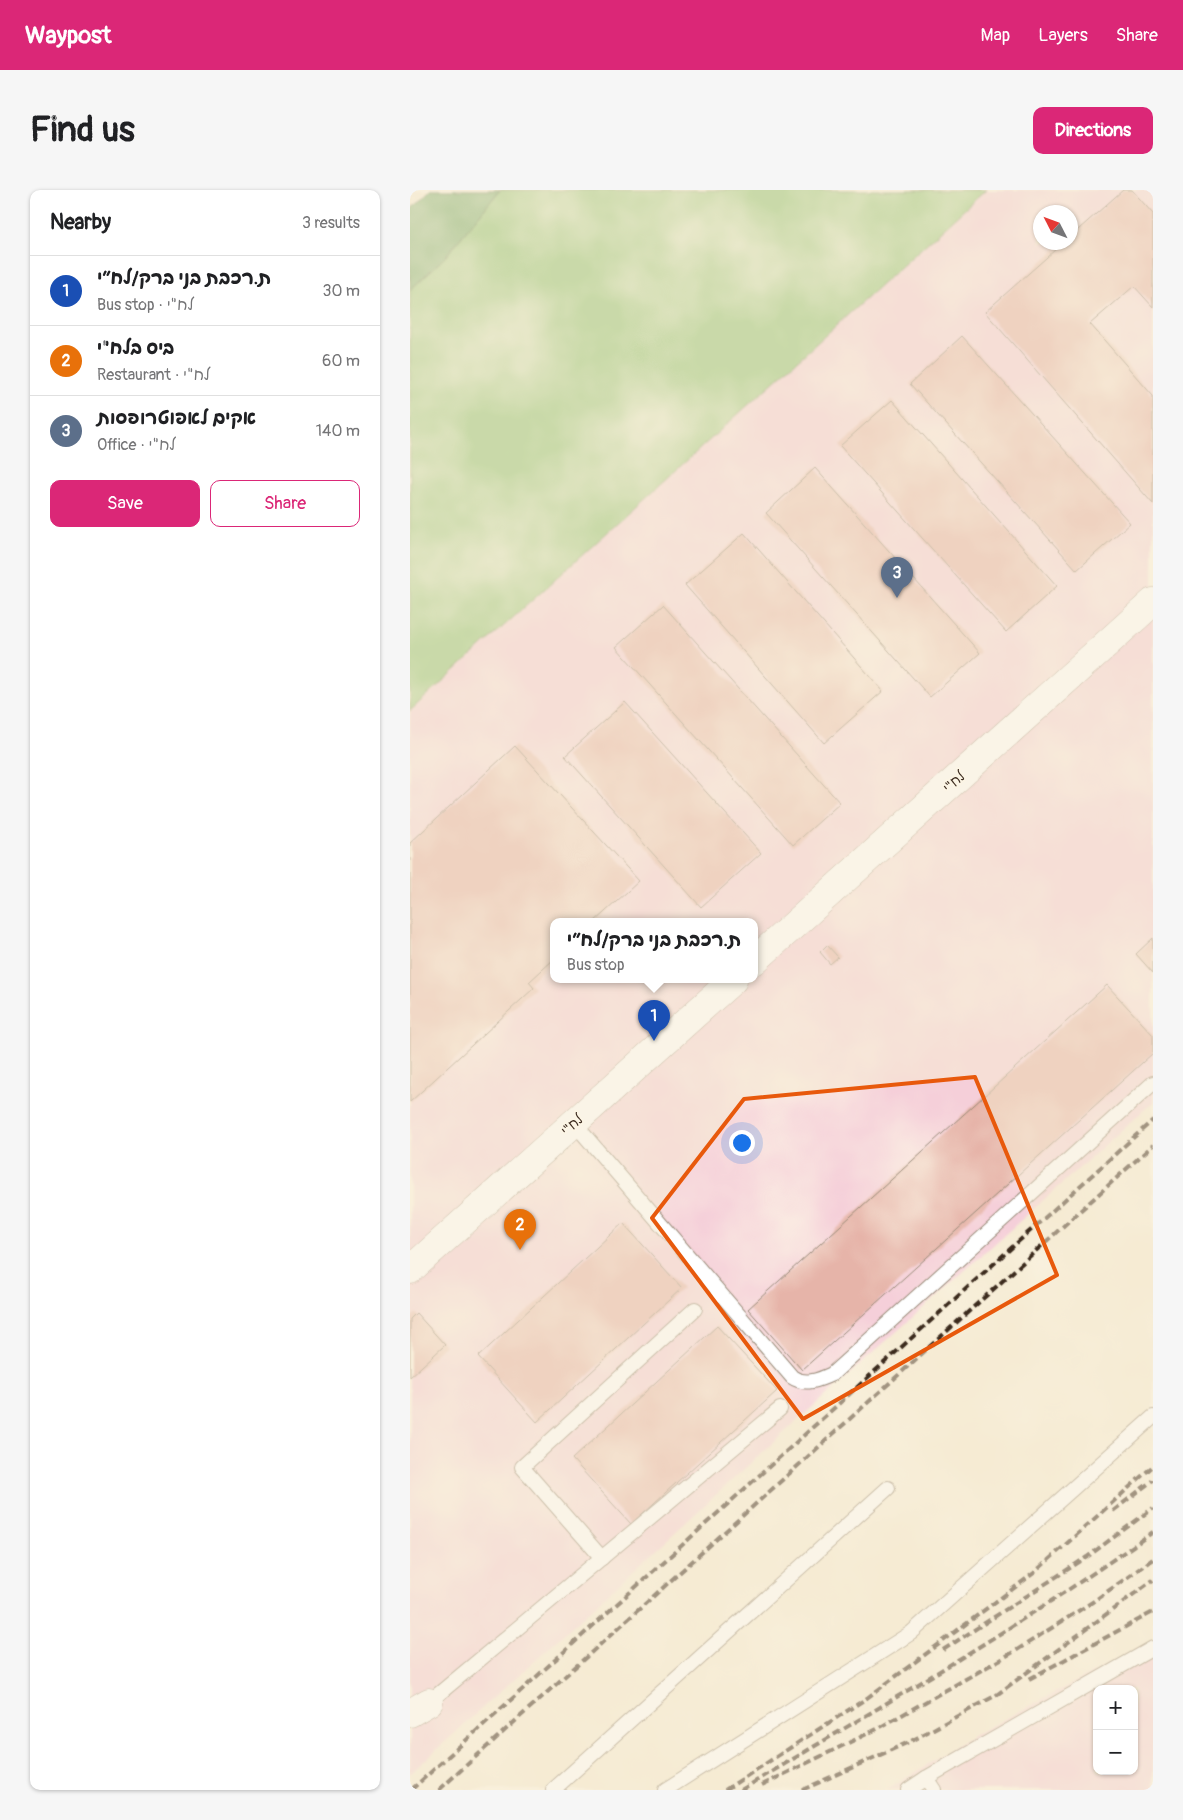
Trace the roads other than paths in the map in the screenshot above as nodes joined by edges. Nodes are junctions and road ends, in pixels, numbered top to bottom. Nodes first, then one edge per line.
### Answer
1 (1153, 602) edge
2 (758, 957) edge
3 (730, 983) edge
4 (1153, 1083) edge
5 (574, 1123) junction
6 (410, 1270) edge
7 (695, 1309) dead end
8 (780, 1409) dead end
9 (1153, 1417) edge
10 (888, 1488) dead end
11 (602, 1558) junction
12 (1153, 1648) edge
13 (419, 1708) edge
14 (926, 1778) junction
15 (553, 1790) edge
16 (665, 1790) edge
17 (908, 1790) edge
18 (934, 1790) edge

1 - 2 street, לח"י
3 - 5 street, לח"י
4 - 5 lane
5 - 6 street, לח"י
7 - 11 lane
8 - 11 lane
9 - 16 lane
10 - 15 lane
11 - 13 lane
12 - 14 lane
14 - 17 lane
14 - 18 lane

